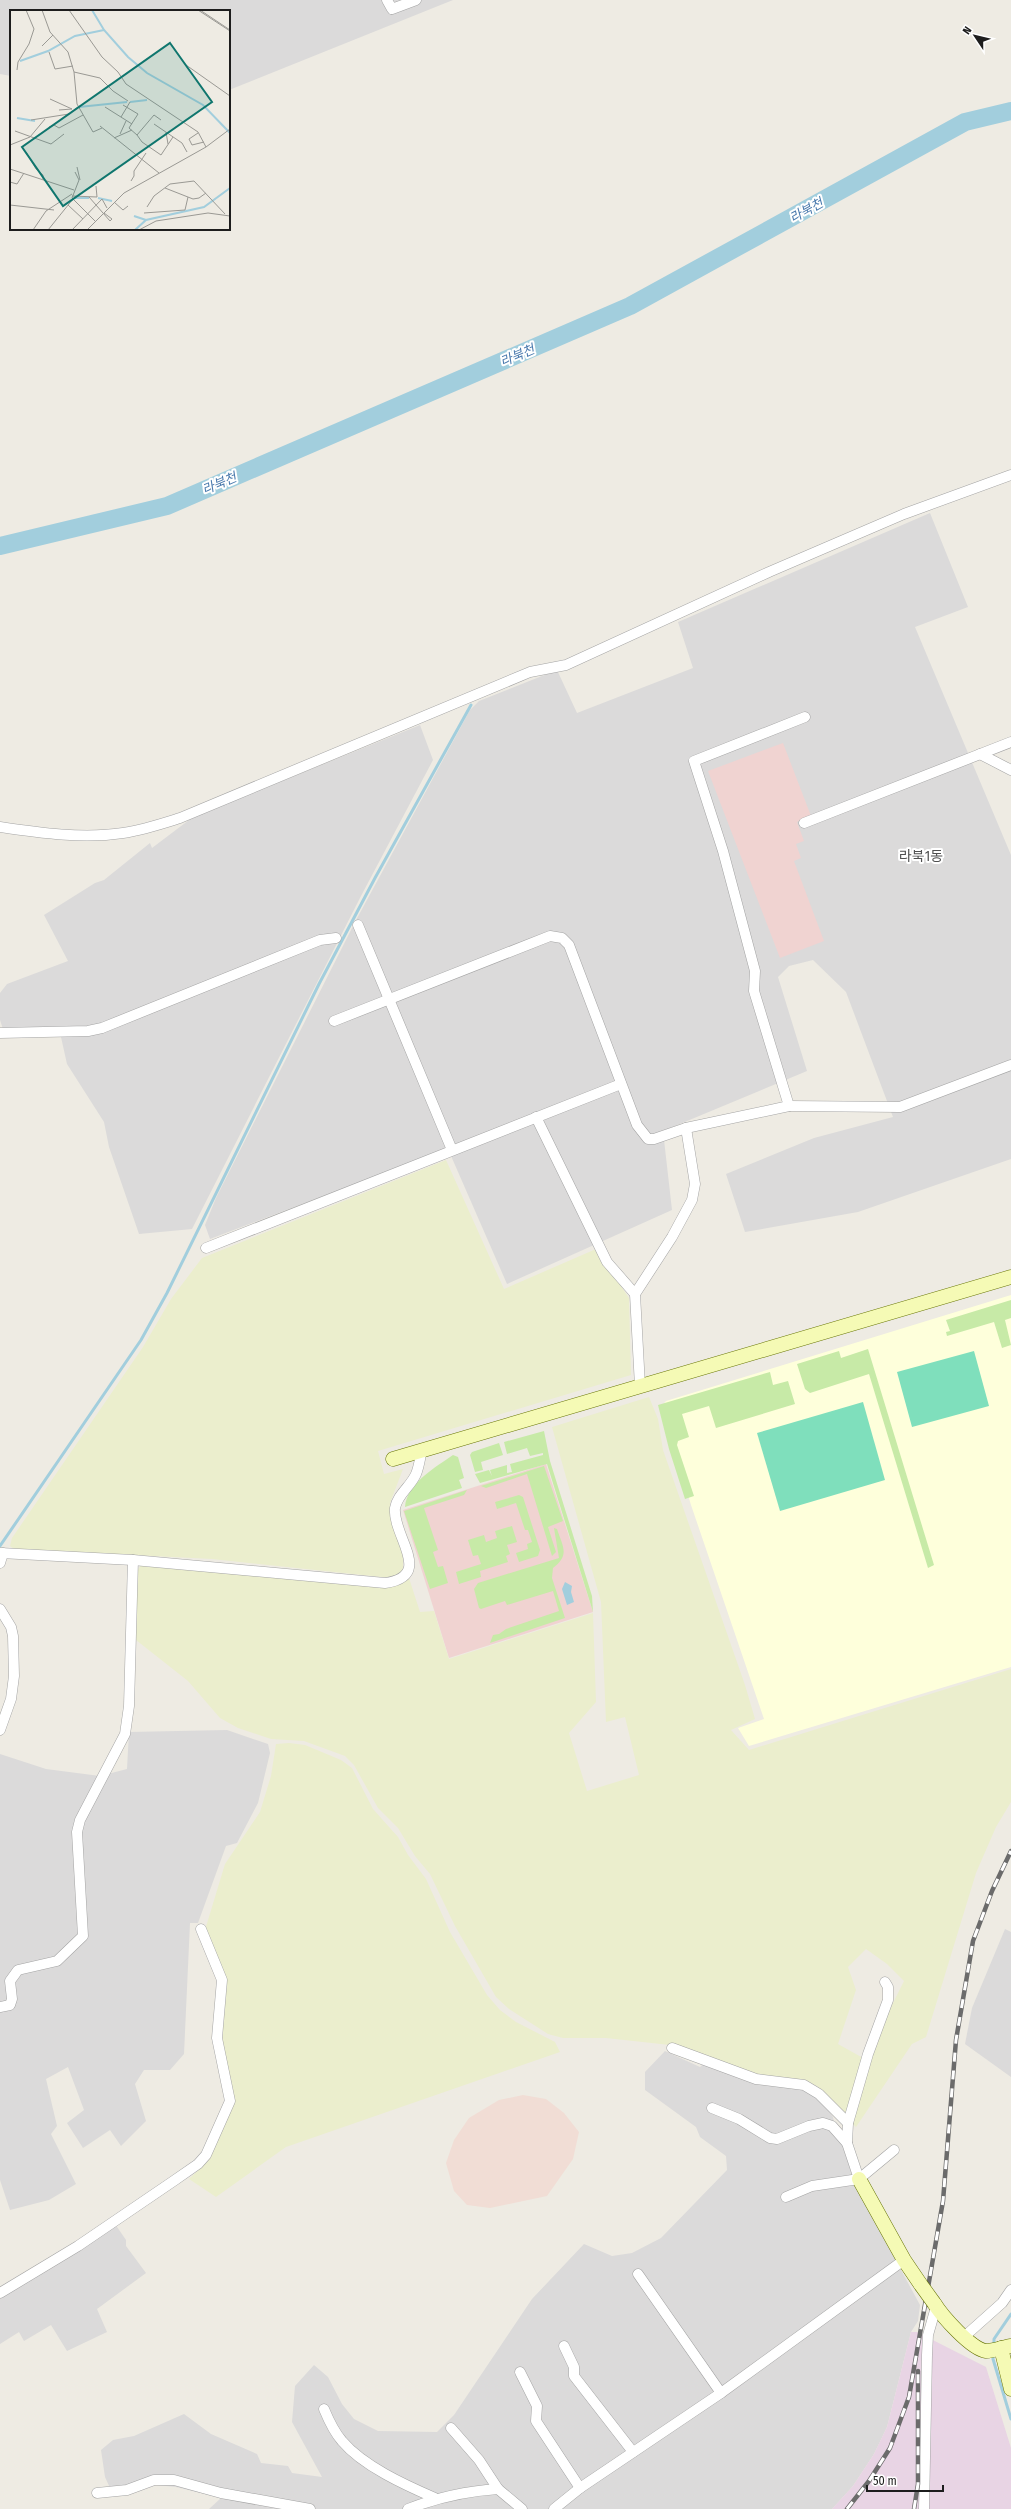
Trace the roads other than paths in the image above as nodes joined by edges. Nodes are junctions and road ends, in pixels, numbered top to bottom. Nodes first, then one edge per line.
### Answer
1 (387, 0) edge
2 (416, 0) edge
3 (1011, 475) edge
4 (805, 717) dead end
5 (1011, 742) edge
6 (980, 754) junction
7 (1011, 770) edge
8 (804, 823) dead end
9 (0, 827) edge
10 (358, 925) dead end
11 (336, 938) dead end
12 (389, 1000) junction
13 (334, 1021) dead end
14 (0, 1033) edge
15 (1011, 1065) edge
16 (621, 1084) junction
17 (789, 1106) junction
18 (536, 1117) junction
19 (686, 1128) junction
20 (452, 1150) junction
21 (206, 1248) dead end
22 (1011, 1277) edge
23 (635, 1294) junction
24 (640, 1386) junction
25 (422, 1450) junction
26 (393, 1459) dead end
27 (1, 1553) edge
28 (133, 1560) junction
29 (0, 1564) edge
30 (0, 1609) edge
31 (0, 1730) edge
32 (201, 1929) dead end
33 (886, 1982) dead end
34 (0, 2007) edge
35 (672, 2048) dead end
36 (712, 2108) dead end
37 (848, 2123) junction
38 (847, 2143) junction
39 (894, 2150) dead end
40 (859, 2179) junction
41 (786, 2197) dead end
42 (904, 2260) junction
43 (638, 2274) dead end
44 (1011, 2290) edge
45 (0, 2294) edge
46 (935, 2305) junction
47 (965, 2336) junction
48 (564, 2346) dead end
49 (999, 2348) edge
50 (520, 2372) dead end
51 (1011, 2389) edge
52 (721, 2394) junction
53 (324, 2409) dead end
54 (451, 2428) dead end
55 (633, 2452) junction
56 (580, 2488) junction
57 (498, 2489) junction
58 (97, 2493) dead end
59 (435, 2498) junction
60 (310, 2509) edge
61 (408, 2509) edge
62 (522, 2509) edge
63 (554, 2509) edge
64 (924, 2509) edge

1 - 2 street
3 - 9 street
4 - 17 street
5 - 6 street
6 - 7 street
6 - 8 street
10 - 12 street
11 - 14 street
12 - 13 street
12 - 16 street
12 - 20 street
15 - 17 street
16 - 18 street
16 - 19 street
17 - 19 street
18 - 20 street
18 - 23 street
19 - 23 street
20 - 21 street
22 - 24 street
23 - 24 street
24 - 25 street
25 - 26 street
25 - 28 street
27 - 28 street
27 - 29 street
28 - 34 street
30 - 31 street
32 - 45 street
33 - 37 street
35 - 37 street
36 - 38 street
37 - 38 street
38 - 40 street
39 - 40 street
40 - 41 street
40 - 42 street
42 - 46 street, bridge
42 - 52 street
43 - 52 street
44 - 47 street
46 - 47 street
46 - 64 street
47 - 49 street
48 - 55 street
49 - 51 street
50 - 56 street
52 - 55 street
53 - 59 street
54 - 57 street
55 - 56 street
56 - 63 street
57 - 59 street
57 - 62 street
58 - 60 street
59 - 61 street

